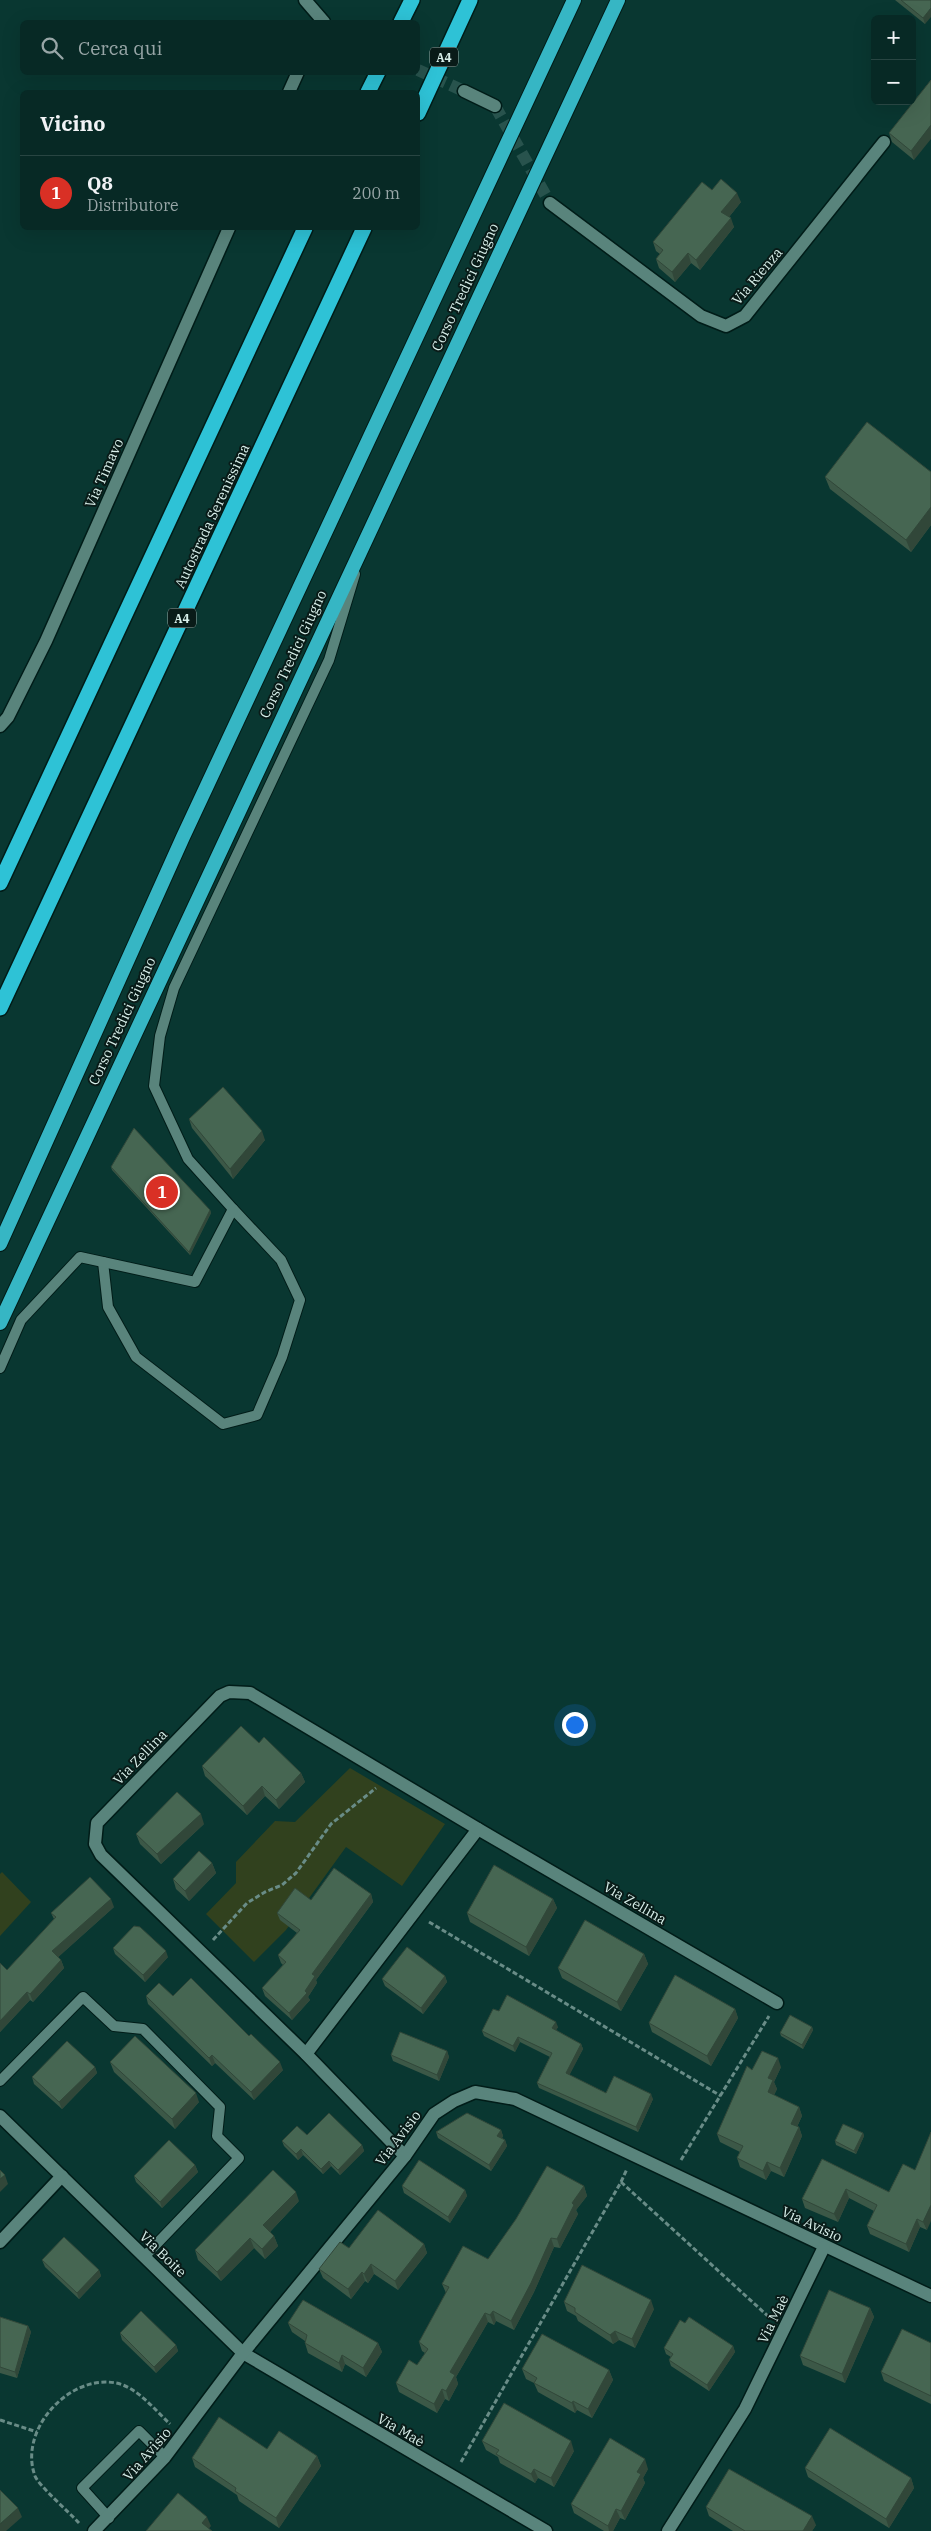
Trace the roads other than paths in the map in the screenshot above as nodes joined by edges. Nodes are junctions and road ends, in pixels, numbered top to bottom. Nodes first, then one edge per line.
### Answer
1 (305, 0) edge
2 (412, 0) edge
3 (470, 0) edge
4 (574, 0) edge
5 (618, 0) edge
6 (321, 20) edge
7 (402, 20) edge
8 (297, 75) edge
9 (376, 75) edge
10 (290, 90) edge
11 (369, 90) edge
12 (464, 91) tunnel mouth
13 (495, 106) tunnel mouth
14 (420, 109) edge
15 (884, 142) dead end
16 (550, 203) tunnel mouth
17 (228, 230) edge
18 (304, 230) edge
19 (363, 230) edge
20 (369, 530) junction
21 (0, 726) edge
22 (0, 884) edge
23 (0, 1008) edge
24 (233, 1209) junction
25 (0, 1244) edge
26 (103, 1262) junction
27 (0, 1323) edge
28 (0, 1368) edge
29 (478, 1829) junction
30 (777, 2003) road end
31 (306, 2054) junction
32 (0, 2081) edge
33 (0, 2116) edge
34 (404, 2156) junction
35 (62, 2176) junction
36 (0, 2242) edge
37 (824, 2247) junction
38 (144, 2257) junction
39 (931, 2296) edge
40 (243, 2353) junction
41 (165, 2457) junction
42 (109, 2518) junction
43 (94, 2531) edge
44 (546, 2531) edge
45 (668, 2531) edge

1 - 6 street
2 - 7 highway
3 - 14 highway, A4
4 - 25 highway, Corso Tredici Giugno
5 - 20 highway, Corso Tredici Giugno
8 - 10 street
9 - 11 highway
12 - 13 street
15 - 16 street, Via Rienza
17 - 21 street, Via Timavo
18 - 22 highway
19 - 23 highway, Autostrada Serenissima / A4
20 - 24 lane
20 - 27 highway, Corso Tredici Giugno
24 - 26 lane
24 - 26 lane
26 - 28 lane
29 - 30 street, Via Zellina
29 - 31 street
29 - 31 street, Via Zellina
31 - 34 street, Via Zellina
32 - 38 lane
33 - 35 street, Via Boite
34 - 37 street, Via Avisio
34 - 40 street, Via Avisio
35 - 36 street
35 - 38 street, Via Boite
37 - 39 street, Via Avisio
37 - 45 street, Via Maè
38 - 40 street, Via Boite
40 - 41 street, Via Avisio
40 - 44 street, Via Maè
41 - 42 street, Via Avisio
41 - 42 lane
42 - 43 street, Via Avisio

